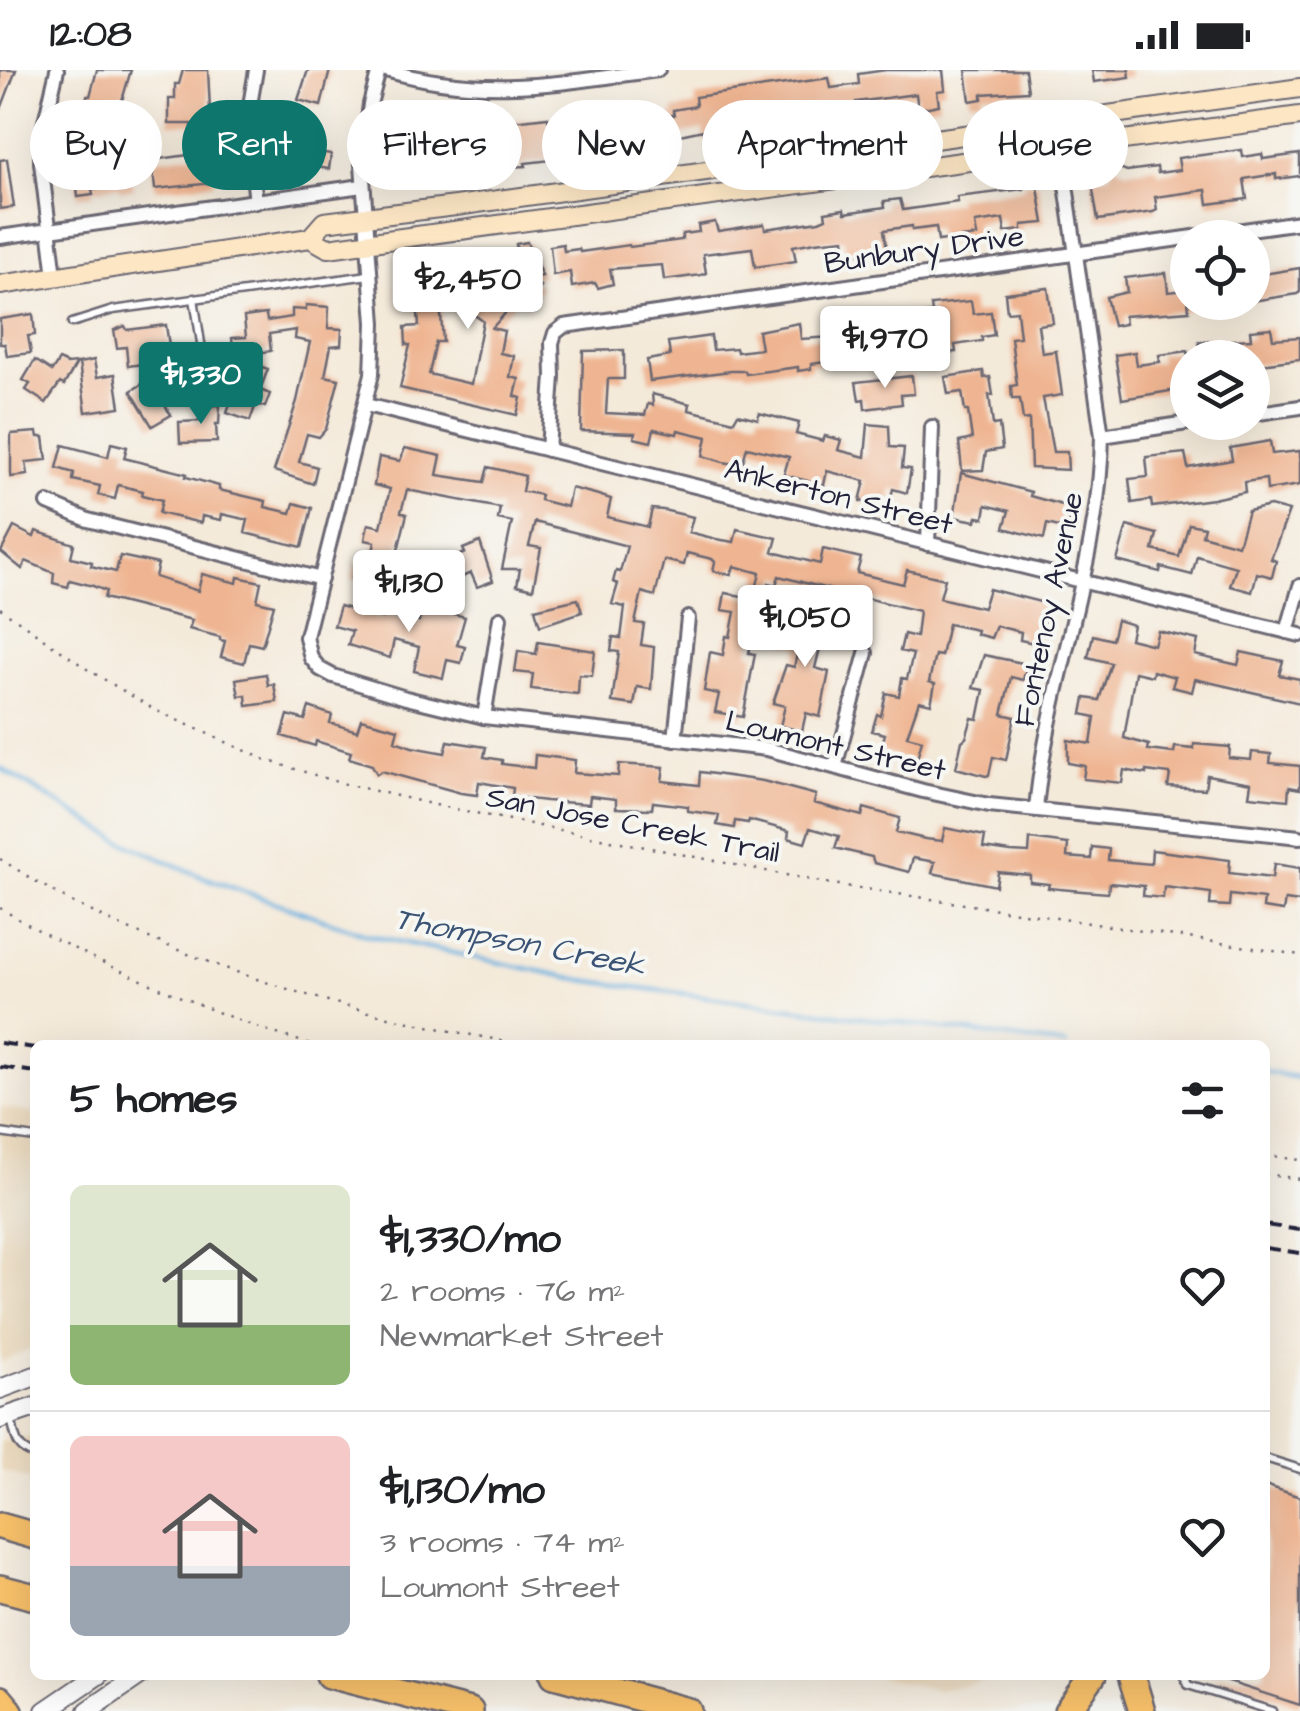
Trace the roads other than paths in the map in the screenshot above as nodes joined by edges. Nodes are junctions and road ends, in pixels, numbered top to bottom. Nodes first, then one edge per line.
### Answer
1 (57, 70) edge
2 (256, 70) edge
3 (382, 70) edge
4 (503, 70) edge
5 (658, 70) edge
6 (504, 88) junction
7 (1300, 88) edge
8 (373, 100) edge
9 (1128, 112) edge
10 (1300, 116) edge
11 (963, 135) edge
12 (1128, 140) edge
13 (963, 162) edge
14 (347, 188) edge
15 (362, 190) edge
16 (1066, 190) edge
17 (256, 202) junction
18 (365, 217) junction
19 (1300, 222) edge
20 (49, 230) junction
21 (0, 237) edge
22 (310, 238) junction
23 (367, 242) junction
24 (1076, 253) junction
25 (370, 275) junction
26 (55, 276) junction
27 (0, 285) edge
28 (194, 298) junction
29 (72, 322) dead end
30 (205, 369) dead end
31 (366, 405) junction
32 (1300, 407) edge
33 (1270, 411) edge
34 (1170, 426) edge
35 (932, 427) dead end
36 (1102, 436) junction
37 (548, 450) junction
38 (48, 503) dead end
39 (928, 544) junction
40 (321, 579) junction
41 (1082, 583) junction
42 (1300, 586) edge
43 (500, 618) dead end
44 (688, 618) dead end
45 (1293, 633) edge
46 (866, 653) dead end
47 (484, 717) junction
48 (675, 738) junction
49 (835, 767) junction
50 (1036, 809) junction
51 (1300, 837) edge
52 (0, 1134) edge
53 (30, 1137) edge
54 (30, 1377) edge
55 (1, 1385) edge
56 (30, 1409) edge
57 (5, 1417) edge
58 (30, 1454) edge
59 (1270, 1460) edge
60 (1300, 1469) edge
61 (0, 1526) edge
62 (30, 1535) edge
63 (91, 1680) edge
64 (134, 1680) edge
65 (349, 1680) edge
66 (573, 1680) edge
67 (1090, 1680) edge
68 (1133, 1680) edge
69 (1186, 1680) edge
70 (0, 1700) edge
71 (10, 1711) edge
72 (45, 1711) edge
73 (88, 1711) edge
74 (470, 1711) edge
75 (688, 1711) edge
76 (1067, 1711) edge
77 (1142, 1711) edge
78 (1272, 1711) edge

1 - 20 street
2 - 17 street
3 - 6 street
3 - 8 street
4 - 6 street
5 - 6 street
7 - 9 main road
10 - 12 main road
11 - 18 main road
13 - 23 main road
14 - 17 street
15 - 18 street
16 - 24 street, Fontenoy Avenue
17 - 20 street
18 - 22 main road
18 - 23 street
19 - 24 street, Bunbury Drive
20 - 21 street
20 - 26 street
22 - 23 main road
22 - 26 main road
23 - 25 street
24 - 36 street, Fontenoy Avenue
24 - 37 street, Bunbury Drive
25 - 28 lane
25 - 31 street
26 - 27 main road
28 - 29 lane
28 - 30 lane
31 - 37 street, Ankerton Street
31 - 40 street
32 - 33 street
34 - 36 street
35 - 39 street
36 - 41 street, Fontenoy Avenue
37 - 39 street, Ankerton Street
38 - 40 street
39 - 41 street, Ankerton Street
40 - 47 street, Loumont Street
41 - 45 street, Ankerton Street
41 - 50 street, Fontenoy Avenue
42 - 45 street
43 - 47 street
44 - 48 street
46 - 49 street
47 - 48 street, Loumont Street
48 - 49 street, Loumont Street
49 - 50 street, Loumont Street
50 - 51 street, Loumont Street
52 - 53 lane
54 - 55 street
55 - 57 street
56 - 57 street
57 - 58 lane
59 - 60 lane
61 - 62 highway
63 - 72 street
64 - 73 street
65 - 74 highway
66 - 75 highway
67 - 76 highway
68 - 77 highway
69 - 78 lane
70 - 71 highway

